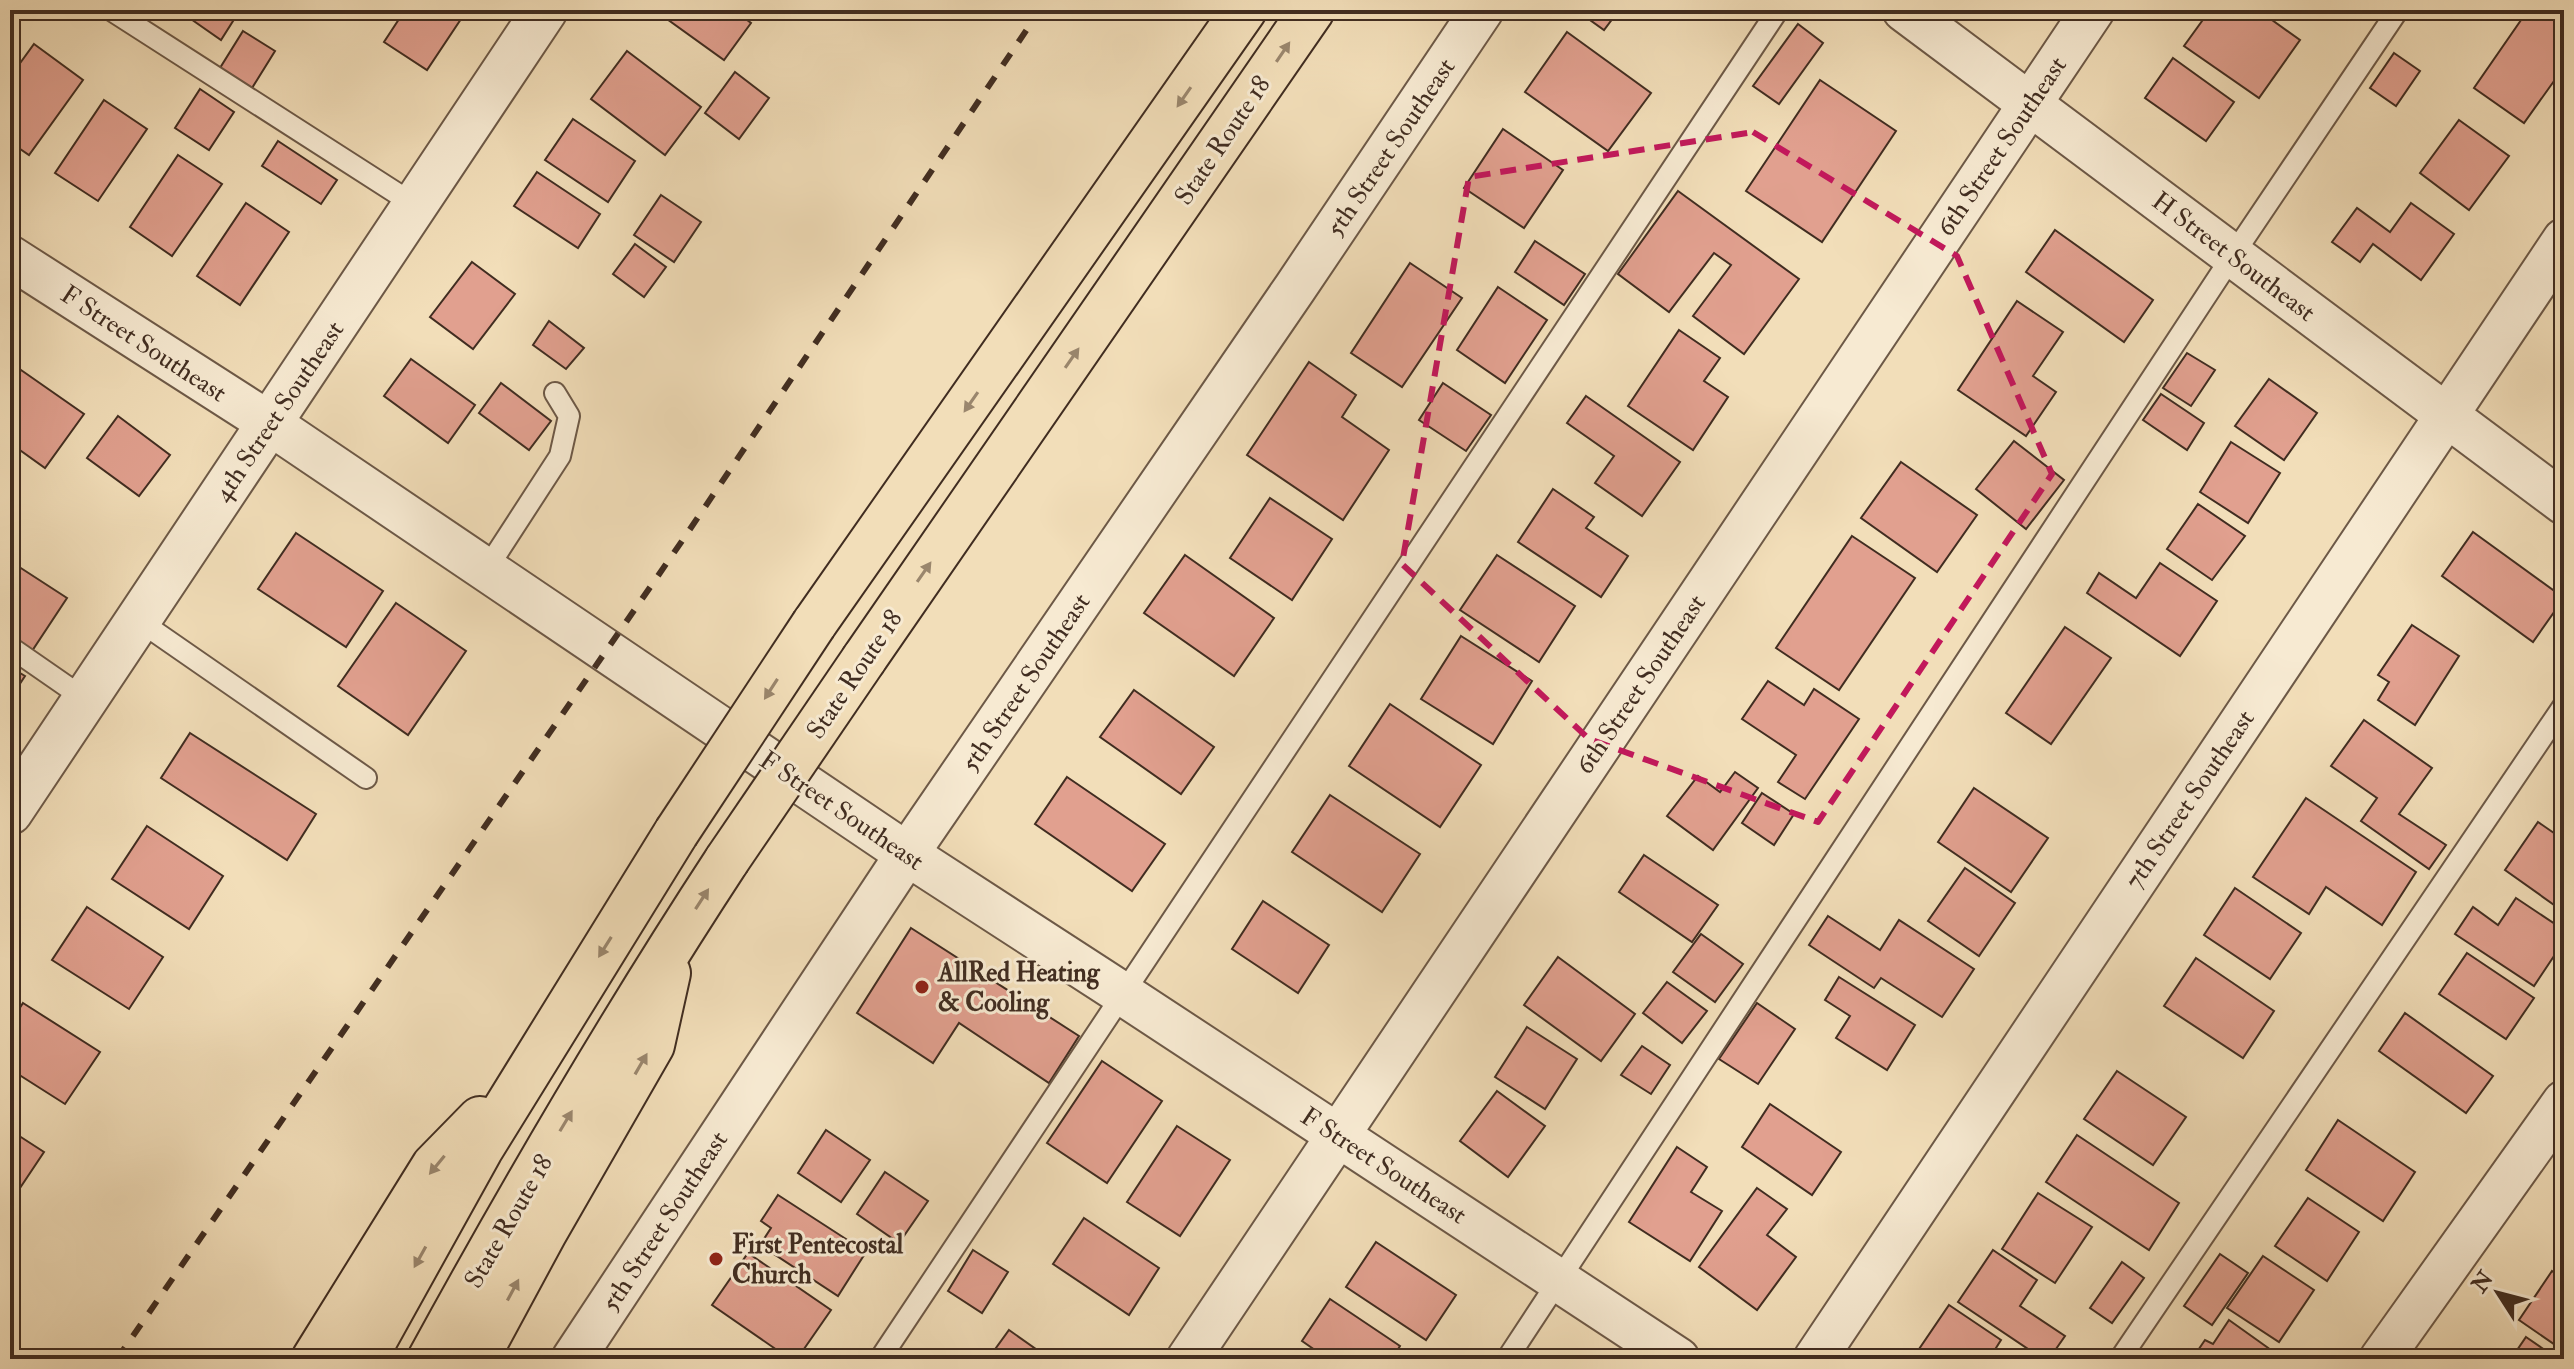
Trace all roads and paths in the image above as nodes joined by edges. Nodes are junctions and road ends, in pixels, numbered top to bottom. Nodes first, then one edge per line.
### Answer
1 (111, 10) edge
2 (545, 10) edge
3 (1244, 10) edge
4 (1312, 10) edge
5 (1482, 10) edge
6 (1778, 10) edge
7 (1904, 10) edge
8 (2093, 10) edge
9 (2398, 10) edge
10 (2030, 104) junction
11 (415, 205) junction
12 (2564, 240) edge
13 (2233, 255) junction
14 (10, 257) edge
15 (555, 393) dead end
16 (2446, 414) junction
17 (269, 423) junction
18 (2564, 503) edge
19 (486, 570) junction
20 (138, 620) junction
21 (10, 647) edge
22 (85, 699) junction
23 (2564, 705) edge
24 (366, 778) dead end
25 (10, 812) edge
26 (907, 854) junction
27 (675, 940) junction
28 (1123, 994) junction
29 (529, 1069) junction
30 (2564, 1102) edge
31 (1338, 1135) junction
32 (1560, 1280) junction
33 (314, 1359) edge
34 (364, 1359) edge
35 (430, 1359) edge
36 (476, 1359) edge
37 (573, 1359) edge
38 (880, 1359) edge
39 (1188, 1359) edge
40 (1507, 1359) edge
41 (1678, 1359) edge
42 (1815, 1359) edge
43 (2120, 1359) edge
44 (2381, 1359) edge

1 - 11 lane
2 - 11 street, 4th Street Southeast
3 -> 29 highway, bridge
27 -> 4 highway, State Route 18, bridge
5 - 26 street, 5th Street Southeast
6 - 28 lane
7 - 10 street, H Street Southeast
8 - 10 street, 6th Street Southeast
9 - 13 lane
10 - 13 street, H Street Southeast
10 - 31 street, 6th Street Southeast
11 - 17 street, 4th Street Southeast
12 - 16 street, 7th Street Southeast
13 - 16 street, H Street Southeast
13 - 32 lane
14 - 17 street, F Street Southeast
15 - 19 lane
16 - 18 street, H Street Southeast
16 - 42 street, 7th Street Southeast
17 - 19 street, F Street Southeast
17 - 20 street, 4th Street Southeast
19 - 26 street, F Street Southeast
20 - 22 street, 4th Street Southeast
20 - 24 lane
21 - 22 lane
22 - 25 street, 4th Street Southeast
23 - 43 lane
26 - 28 street, F Street Southeast
26 - 37 street, 5th Street Southeast
35 -> 27 highway, State Route 18
36 -> 27 highway
28 - 31 street, F Street Southeast
28 - 38 lane
29 -> 33 highway
29 -> 34 highway
30 - 44 street
31 - 32 street, F Street Southeast
31 - 39 street, 6th Street Southeast
32 - 40 lane
32 - 41 street, F Street Southeast

